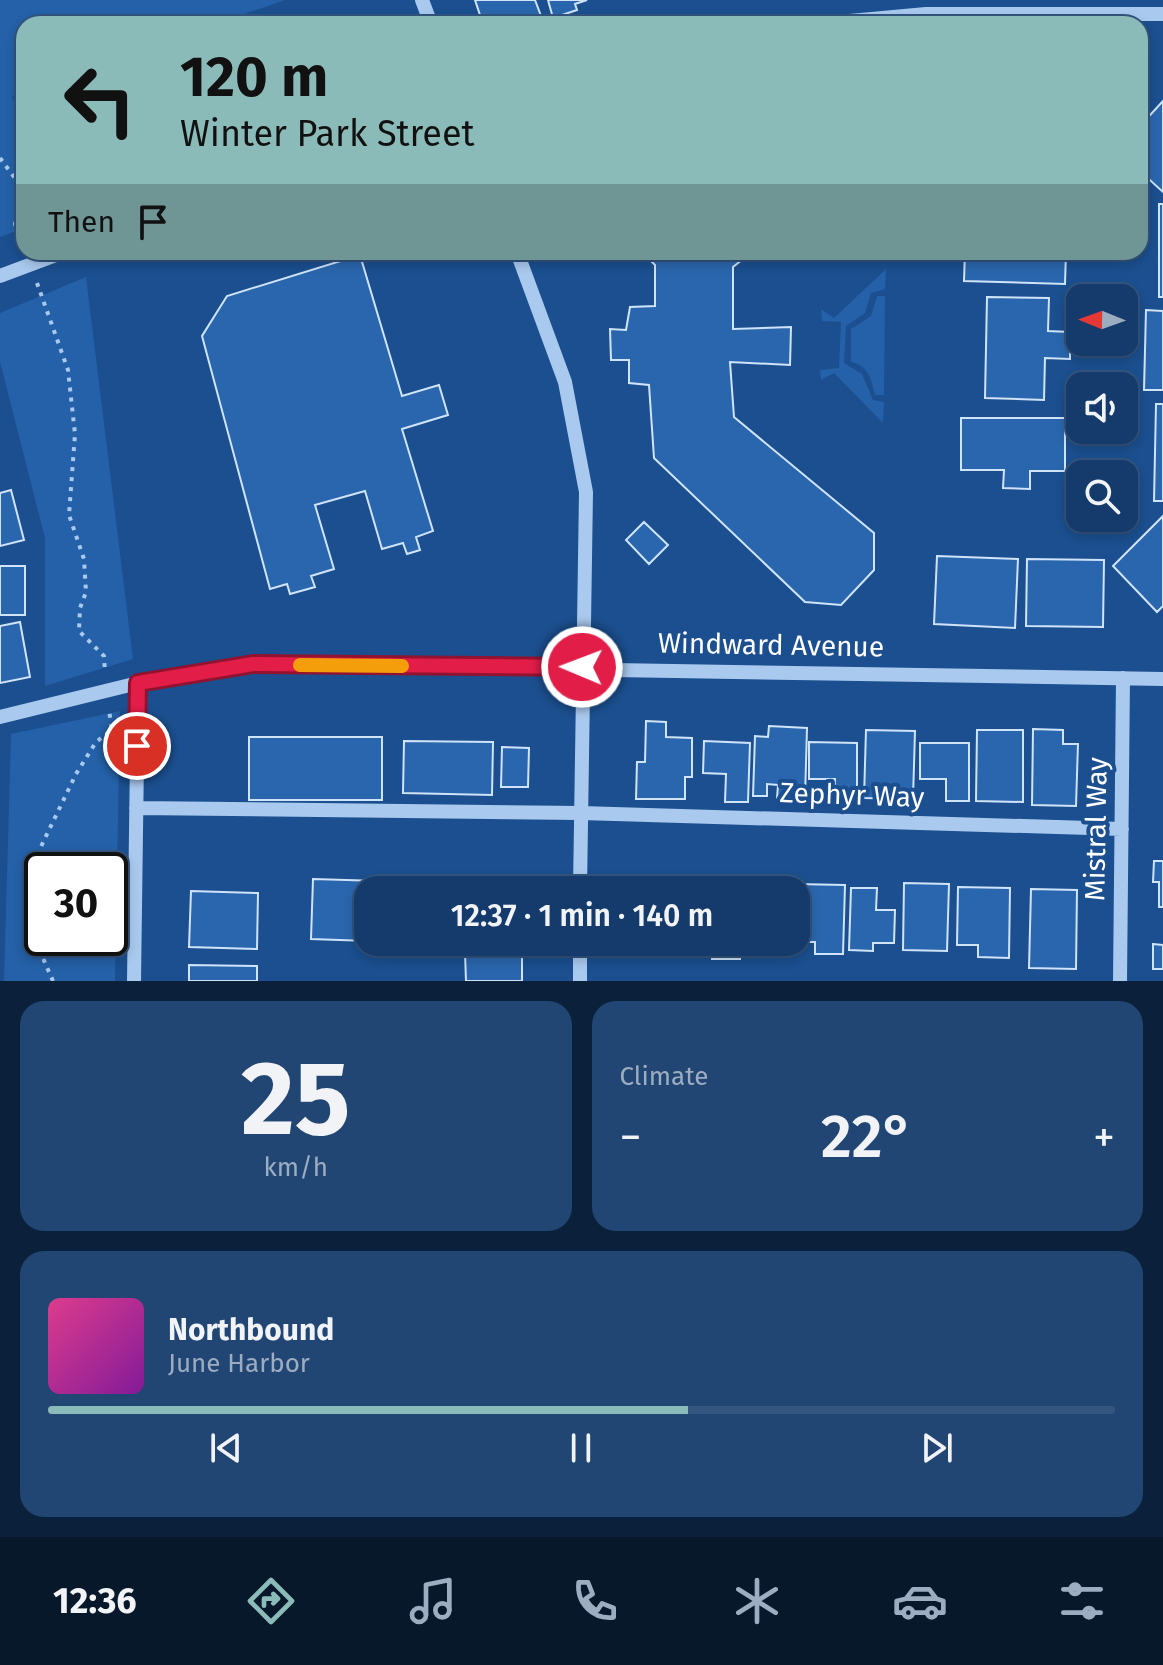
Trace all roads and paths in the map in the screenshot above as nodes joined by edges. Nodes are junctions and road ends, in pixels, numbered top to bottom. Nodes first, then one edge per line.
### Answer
1 (1163, 14) edge
2 (915, 16) edge
3 (0, 158) edge
4 (16, 180) edge
5 (43, 260) edge
6 (520, 260) edge
7 (30, 265) junction
8 (0, 276) edge
9 (582, 667) junction
10 (1123, 678) junction
11 (1163, 679) edge
12 (138, 683) junction
13 (107, 690) junction
14 (0, 717) edge
15 (136, 808) junction
16 (581, 813) junction
17 (1122, 829) junction
18 (580, 876) edge
19 (580, 956) edge
20 (53, 981) edge
21 (134, 981) edge
22 (580, 981) edge
23 (1120, 981) edge

1 - 2 street
3 - 4 path
5 - 7 street
6 - 9 street
7 - 8 street
7 - 13 path
9 - 10 street, Windward Avenue
9 - 12 street, Windward Avenue
9 - 16 street
10 - 11 street, Windward Avenue
10 - 17 street, Mistral Way
12 - 13 street, Windward Avenue
12 - 15 street
13 - 14 street, Windward Avenue
13 - 20 path
15 - 16 street, Zephyr Way
15 - 21 street
16 - 17 street, Zephyr Way
16 - 18 street
17 - 23 street, Mistral Way
19 - 22 street

